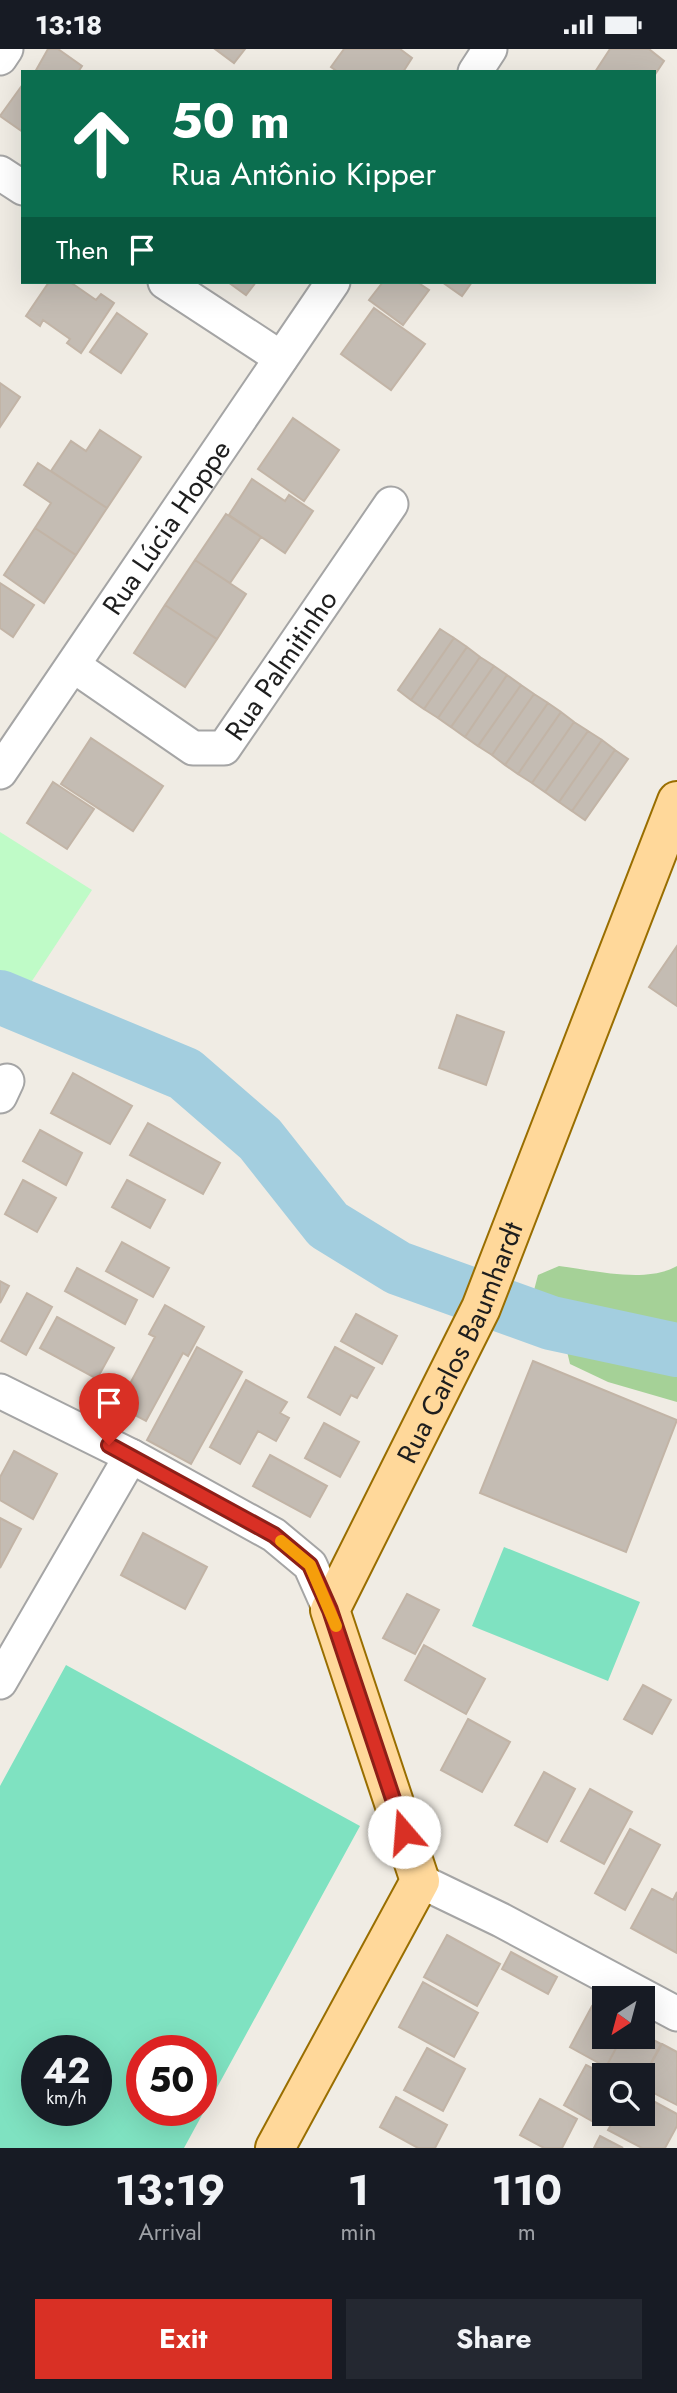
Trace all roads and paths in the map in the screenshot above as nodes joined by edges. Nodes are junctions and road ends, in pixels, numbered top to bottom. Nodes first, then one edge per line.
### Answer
1 (6, 49) edge
2 (491, 49) edge
3 (0, 58) edge
4 (476, 70) edge
5 (0, 173) edge
6 (21, 187) edge
7 (168, 284) edge
8 (332, 284) edge
9 (281, 358) junction
10 (391, 504) dead end
11 (74, 666) junction
12 (0, 772) edge
13 (677, 801) edge
14 (0, 1391) edge
15 (131, 1456) junction
16 (330, 1610) junction
17 (0, 1682) edge
18 (420, 1881) junction
19 (677, 2014) edge
20 (275, 2148) edge

1 - 3 street
2 - 4 street
5 - 6 street
7 - 9 street
8 - 9 street, Rua Lúcia Hoppe
9 - 11 street, Rua Lúcia Hoppe
10 - 11 street, Rua Palmitinho
11 - 12 street, Rua Lúcia Hoppe
13 - 16 main road, Rua Carlos Baumhardt
14 - 15 street
15 - 16 street
15 - 17 street
16 - 18 main road
18 - 19 street
18 - 20 main road

